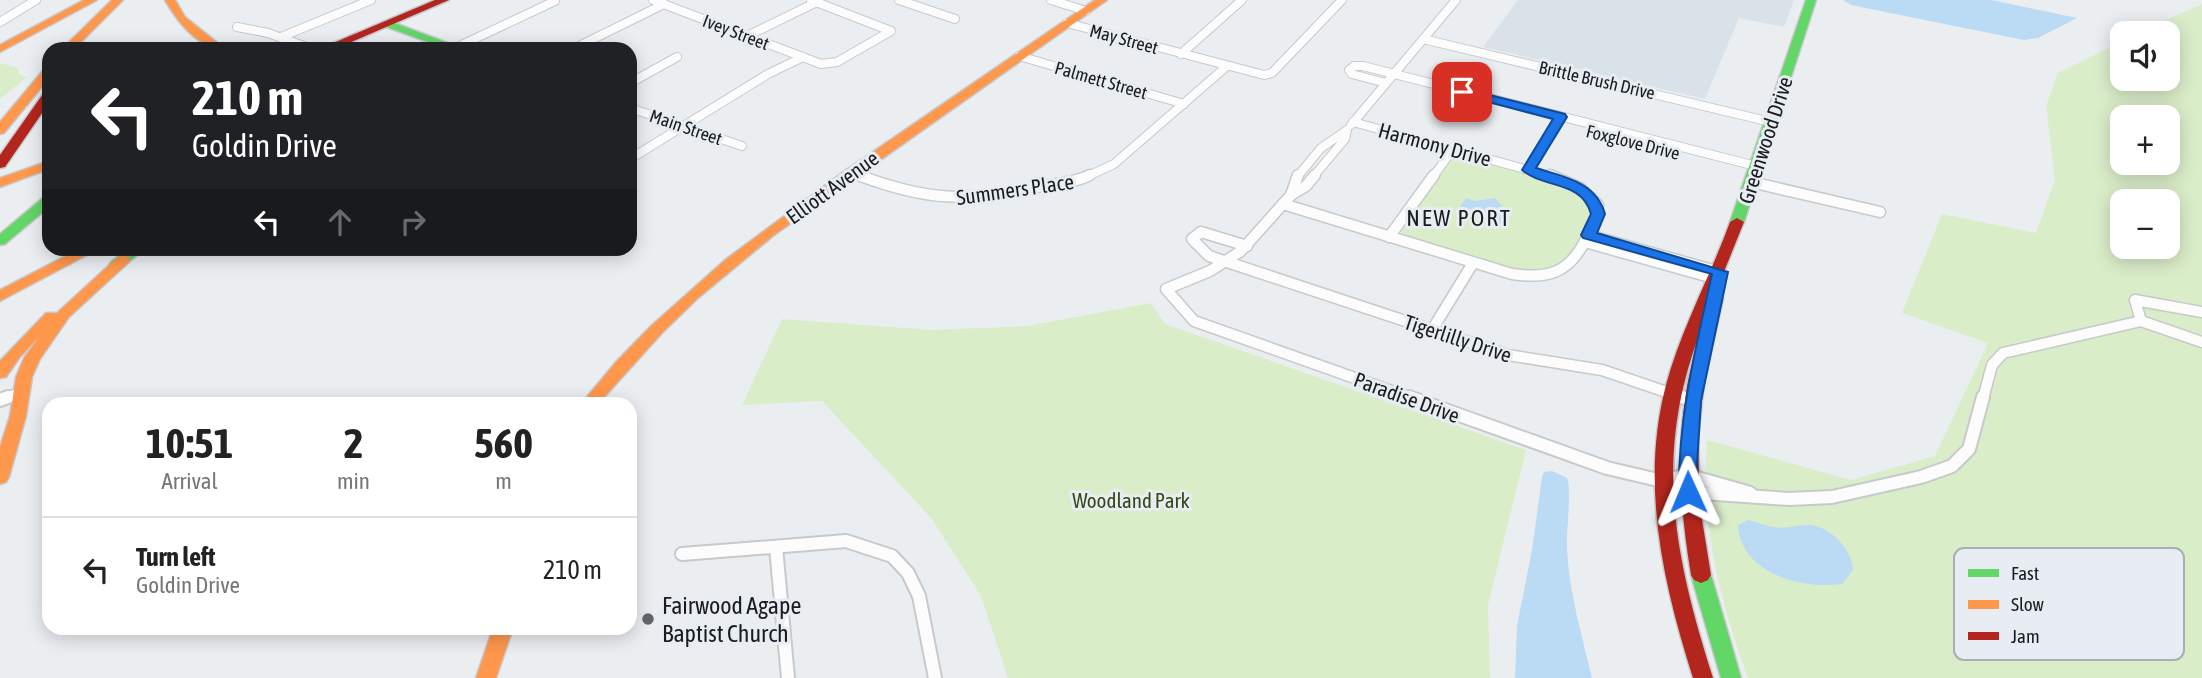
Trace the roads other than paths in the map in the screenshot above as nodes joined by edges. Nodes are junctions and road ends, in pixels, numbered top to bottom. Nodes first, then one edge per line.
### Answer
1 (36, 0) edge
2 (92, 0) edge
3 (118, 0) edge
4 (135, 0) edge
5 (170, 0) edge
6 (371, 0) edge
7 (444, 0) edge
8 (653, 0) edge
9 (899, 0) edge
10 (1051, 0) edge
11 (1102, 0) edge
12 (1242, 0) edge
13 (1342, 0) edge
14 (1456, 0) edge
15 (1811, 0) edge
16 (555, 1) edge
17 (816, 1) edge
18 (664, 4) junction
19 (1086, 11) junction
20 (955, 19) dead end
21 (0, 22) edge
22 (1067, 23) junction
23 (388, 24) junction
24 (237, 27) dead end
25 (747, 36) junction
26 (281, 37) junction
27 (1423, 39) junction
28 (75, 42) edge
29 (94, 42) edge
30 (210, 42) edge
31 (294, 42) edge
32 (343, 42) edge
33 (351, 42) edge
34 (436, 42) edge
35 (470, 42) edge
36 (587, 42) edge
37 (0, 48) edge
38 (1181, 54) junction
39 (1019, 56) junction
40 (677, 57) dead end
41 (803, 57) junction
42 (1227, 66) junction
43 (42, 79) edge
44 (637, 79) edge
45 (1390, 79) junction
46 (42, 104) edge
47 (1184, 104) junction
48 (637, 110) edge
49 (1559, 120) junction
50 (1771, 122) junction
51 (683, 126) junction
52 (1350, 126) junction
53 (0, 130) edge
54 (742, 146) dead end
55 (1453, 149) junction
56 (637, 155) edge
57 (42, 161) edge
58 (0, 164) edge
59 (42, 168) edge
60 (1529, 170) junction
61 (852, 173) junction
62 (1754, 174) junction
63 (0, 176) edge
64 (0, 183) edge
65 (1283, 204) junction
66 (42, 206) edge
67 (1880, 212) dead end
68 (1390, 237) junction
69 (1587, 238) junction
70 (0, 241) edge
71 (1247, 246) junction
72 (78, 256) edge
73 (128, 256) edge
74 (124, 259) junction
75 (1227, 262) junction
76 (1473, 263) junction
77 (1719, 276) junction
78 (0, 296) edge
79 (2202, 312) edge
80 (2141, 321) junction
81 (1432, 330) junction
82 (2202, 342) edge
83 (0, 373) edge
84 (21, 393) junction
85 (1672, 393) junction
86 (595, 397) edge
87 (0, 400) edge
88 (1692, 401) junction
89 (0, 477) edge
90 (1662, 481) junction
91 (1688, 483) junction
92 (776, 547) junction
93 (682, 554) dead end
94 (501, 635) edge
95 (486, 678) edge
96 (788, 678) edge
97 (935, 678) edge
98 (1703, 678) edge
99 (1731, 678) edge

1 - 21 street
2 - 37 main road
3 - 28 main road
4 - 29 main road
5 - 30 main road
6 - 26 street
7 - 23 main road
8 - 18 street, Ivey Street
9 - 20 street
10 - 19 street
11 - 19 main road, Elliott Avenue
12 - 38 street
13 - 42 street
14 - 27 street
15 - 50 main road, Greenwood Drive
16 - 35 street
17 - 25 street
17 - 41 street, Ivey Street
18 - 25 street, Ivey Street
18 - 36 street
19 - 22 main road, Elliott Avenue
22 - 38 street, May Street
22 - 39 main road, Elliott Avenue
23 - 32 main road
23 - 33 main road
23 - 34 main road
24 - 26 street
25 - 41 street, Ivey Street
26 - 31 street
27 - 45 street
27 - 50 street, Brittle Brush Drive
38 - 42 street
39 - 47 street, Palmett Street
39 - 61 main road, Elliott Avenue
40 - 44 street
41 - 51 street
42 - 47 street, Summers Place
43 - 53 main road
45 - 49 street, Foxglove Drive
45 - 52 street
46 - 58 main road
47 - 61 street, Summers Place
48 - 51 street, Main Street
49 - 60 street
49 - 62 street, Foxglove Drive
50 - 62 main road, Greenwood Drive
51 - 54 street, Main Street
51 - 56 street
52 - 55 street, Harmony Drive
52 - 65 street
55 - 60 street, Harmony Drive
55 - 68 street
57 - 63 main road
59 - 64 main road
60 - 69 street, Harmony Drive
61 - 86 main road, Elliott Avenue
62 - 67 street, Foxglove Drive
62 - 77 main road, Greenwood Drive
65 - 68 street, Harmony Drive
65 - 71 street
66 - 70 main road
68 - 76 street, Harmony Drive
69 - 76 street, Harmony Drive
69 - 77 street
71 - 75 street
71 - 75 street, Tigerlilly Drive
72 - 78 main road
73 - 74 main road
74 - 83 main road
74 - 84 main road
75 - 81 street, Tigerlilly Drive
75 - 90 street, Paradise Drive
76 - 81 street
77 - 85 main road, Greenwood Drive
77 - 88 main road, Greenwood Drive
79 - 80 street
80 - 82 street
80 - 91 street
81 - 85 street, Tigerlilly Drive
84 - 87 street
84 - 89 main road
85 - 88 street, Tigerlilly Drive
85 - 90 main road, Greenwood Drive
88 - 91 main road, Greenwood Drive
90 - 91 street, Paradise Drive
90 - 98 main road, Greenwood Drive
91 - 99 main road, Greenwood Drive
92 - 93 street
92 - 96 street
92 - 97 street
94 - 95 main road

